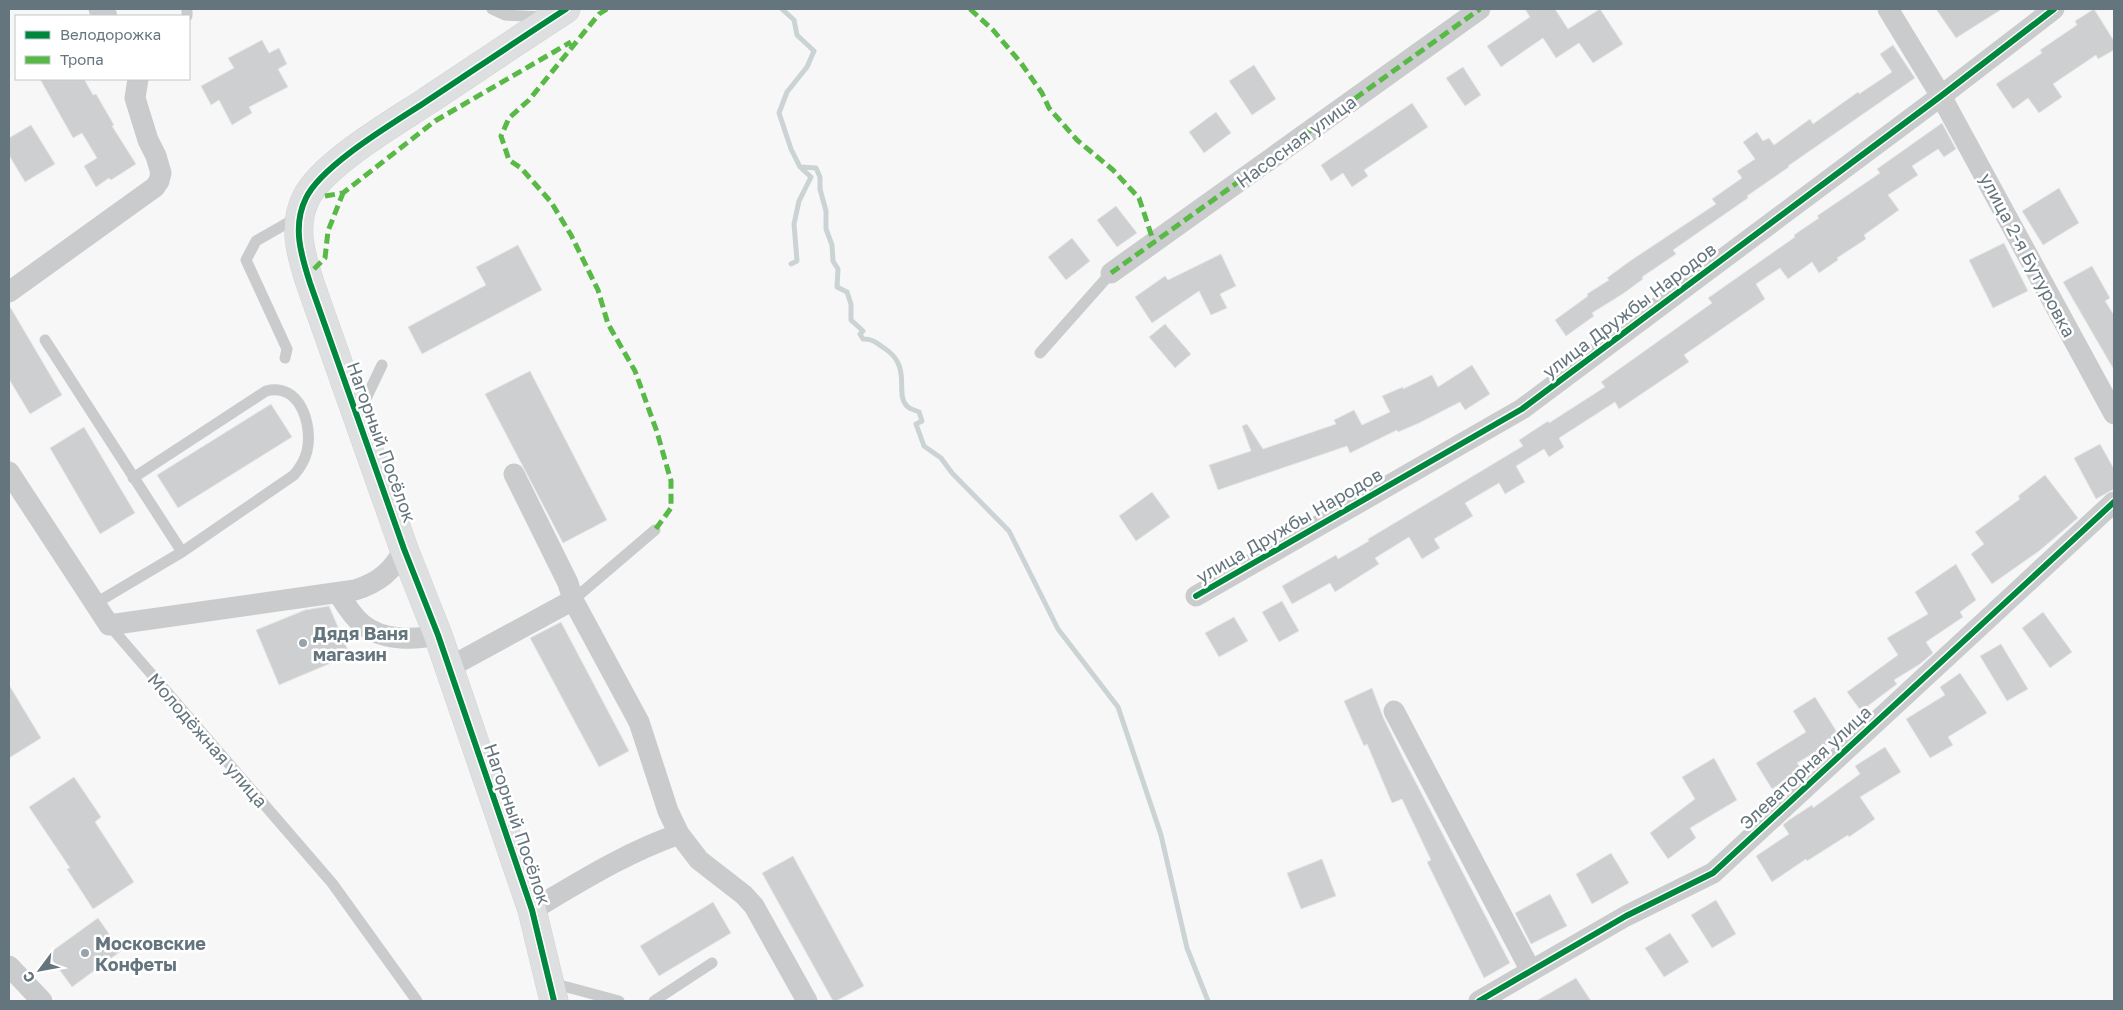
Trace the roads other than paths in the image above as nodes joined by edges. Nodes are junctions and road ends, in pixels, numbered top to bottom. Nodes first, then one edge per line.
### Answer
1 (492, 9) edge
2 (1480, 9) edge
3 (1888, 9) edge
4 (2054, 9) edge
5 (559, 13) edge
6 (138, 80) edge
7 (1941, 96) junction
8 (300, 216) junction
9 (1111, 273) joint
10 (9, 292) edge
11 (45, 340) dead end
12 (1040, 353) dead end
13 (285, 358) dead end
14 (382, 365) dead end
15 (2114, 414) edge
16 (357, 417) junction
17 (9, 472) edge
18 (514, 474) dead end
19 (133, 478) junction
20 (2114, 502) edge
21 (655, 530) dead end
22 (404, 549) junction
23 (182, 552) junction
24 (338, 593) junction
25 (1196, 596) dead end
26 (572, 600) junction
27 (96, 603) junction
28 (109, 625) junction
29 (438, 635) junction
30 (448, 668) junction
31 (1394, 711) dead end
32 (679, 834) junction
33 (532, 910) junction
34 (712, 963) dead end
35 (9, 966) edge
36 (1531, 971) junction
37 (552, 992) edge
38 (42, 1001) edge
39 (418, 1001) edge
40 (619, 1001) edge
41 (654, 1001) edge
42 (807, 1001) edge
43 (1479, 1001) edge

1 - 5 lane
2 - 9 street, Насосная улица
3 - 7 street, улица 2-я Бутуровка
4 - 7 street, улица Дружбы Народов
5 - 8 street, Нагорный Посёлок
6 - 10 street
7 - 15 street, улица 2-я Бутуровка
7 - 25 street, улица Дружбы Народов
8 - 13 lane
8 - 16 street, Нагорный Посёлок
9 - 12 lane
11 - 19 lane
14 - 16 lane
16 - 22 street, Нагорный Посёлок
17 - 27 street, Молодёжная улица
18 - 26 street
19 - 23 lane
19 - 23 lane
20 - 36 street, Элеваторная улица
21 - 26 lane
22 - 24 street
22 - 29 street, Нагорный Посёлок
23 - 27 lane
24 - 28 street
24 - 29 street
26 - 30 street
26 - 32 street
27 - 28 street, Молодёжная улица
28 - 39 lane, Молодёжная улица
29 - 30 street, Нагорный Посёлок
30 - 33 street, Нагорный Посёлок
31 - 36 street
32 - 33 street
32 - 42 street
33 - 37 street, Нагорный Посёлок
34 - 41 lane
35 - 38 street
36 - 43 street, Элеваторная улица
37 - 40 lane

